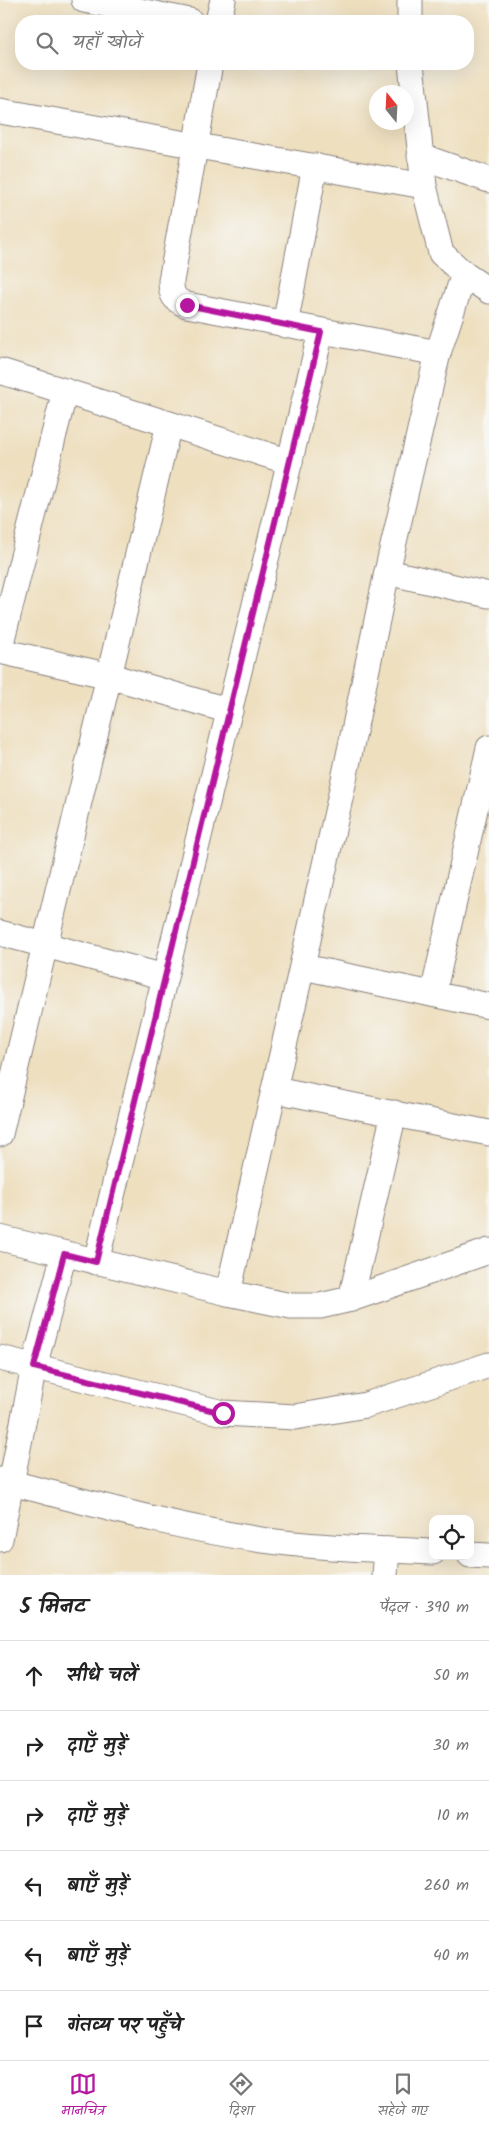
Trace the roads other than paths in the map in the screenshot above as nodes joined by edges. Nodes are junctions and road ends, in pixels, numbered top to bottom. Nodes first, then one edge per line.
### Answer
1 (84, 0) edge
2 (223, 0) edge
3 (410, 0) edge
4 (160, 15) edge
5 (219, 15) edge
6 (410, 15) edge
7 (209, 70) edge
8 (412, 70) edge
9 (0, 111) edge
10 (195, 145) junction
11 (420, 156) junction
12 (315, 166) junction
13 (489, 180) edge
14 (424, 186) junction
15 (464, 274) junction
16 (489, 291) edge
17 (285, 325) junction
18 (321, 332) junction
19 (438, 353) junction
20 (0, 371) edge
21 (65, 391) junction
22 (169, 424) junction
23 (290, 462) junction
24 (387, 572) junction
25 (489, 595) edge
26 (0, 647) edge
27 (0, 651) edge
28 (110, 676) junction
29 (230, 711) junction
30 (489, 748) edge
31 (0, 933) edge
32 (46, 945) junction
33 (302, 967) junction
34 (165, 977) junction
35 (433, 994) junction
36 (489, 1006) edge
37 (275, 1090) junction
38 (394, 1113) junction
39 (489, 1133) edge
40 (0, 1134) edge
41 (0, 1238) edge
42 (489, 1250) edge
43 (64, 1254) junction
44 (96, 1262) junction
45 (228, 1293) junction
46 (351, 1299) junction
47 (0, 1358) edge
48 (489, 1365) edge
49 (34, 1367) junction
50 (5, 1481) edge
51 (0, 1539) edge
52 (386, 1550) junction
53 (429, 1552) edge
54 (474, 1554) edge
55 (489, 1556) edge
56 (385, 1575) edge

1 - 4 street
2 - 5 street
3 - 6 street
7 - 10 street
8 - 11 street
9 - 10 street
10 - 12 street
10 - 17 street
11 - 13 street
11 - 14 street
12 - 14 street
12 - 17 street
14 - 15 street
15 - 16 street
15 - 19 street
17 - 18 street
18 - 19 street
18 - 23 street
19 - 24 street
20 - 21 street
21 - 22 street
21 - 26 street
22 - 23 street
22 - 28 street
23 - 29 street
24 - 25 street
24 - 33 street
27 - 28 street
28 - 29 street
28 - 32 street
29 - 34 street
30 - 35 street
31 - 32 street
32 - 34 street
32 - 40 street
33 - 35 street
33 - 37 street
34 - 44 street
35 - 36 street
37 - 38 street
37 - 45 street
38 - 39 street
38 - 46 street
41 - 43 street
42 - 46 street
43 - 44 street
43 - 49 street
44 - 45 street
45 - 46 street
47 - 49 street
48 - 49 street
49 - 50 street
50 - 51 street
50 - 52 street
52 - 53 street
52 - 56 street
54 - 55 street

